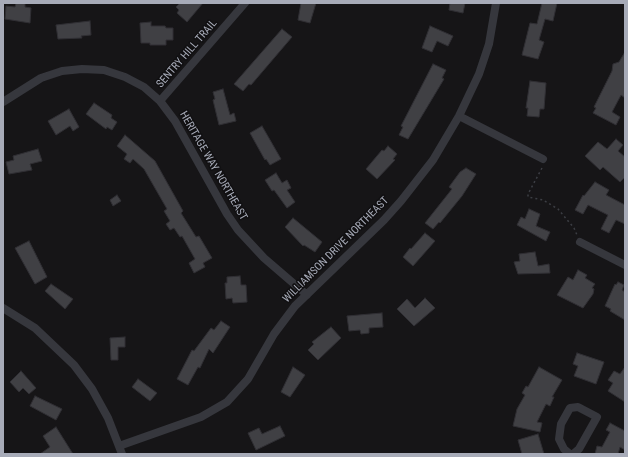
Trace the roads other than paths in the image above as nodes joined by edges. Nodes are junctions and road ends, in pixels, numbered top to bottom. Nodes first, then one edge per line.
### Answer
1 (245, 3) edge
2 (496, 3) edge
3 (160, 101) junction
4 (3, 102) edge
5 (459, 116) junction
6 (543, 159) road end
7 (580, 242) road end
8 (625, 265) edge
9 (306, 294) junction
10 (3, 308) edge
11 (121, 450) edge
12 (570, 454) edge
13 (573, 454) edge

1 - 3 street, SENTRY HILL TRAIL
2 - 5 street, WILLIAMSON DRIVE NORTHEAST
3 - 4 street, HERITAGE WAY NORTHEAST
3 - 9 street, HERITAGE WAY NORTHEAST
5 - 6 street
5 - 9 street, WILLIAMSON DRIVE NORTHEAST
7 - 8 street
9 - 11 street, WILLIAMSON DRIVE NORTHEAST
10 - 11 street
12 - 13 street

